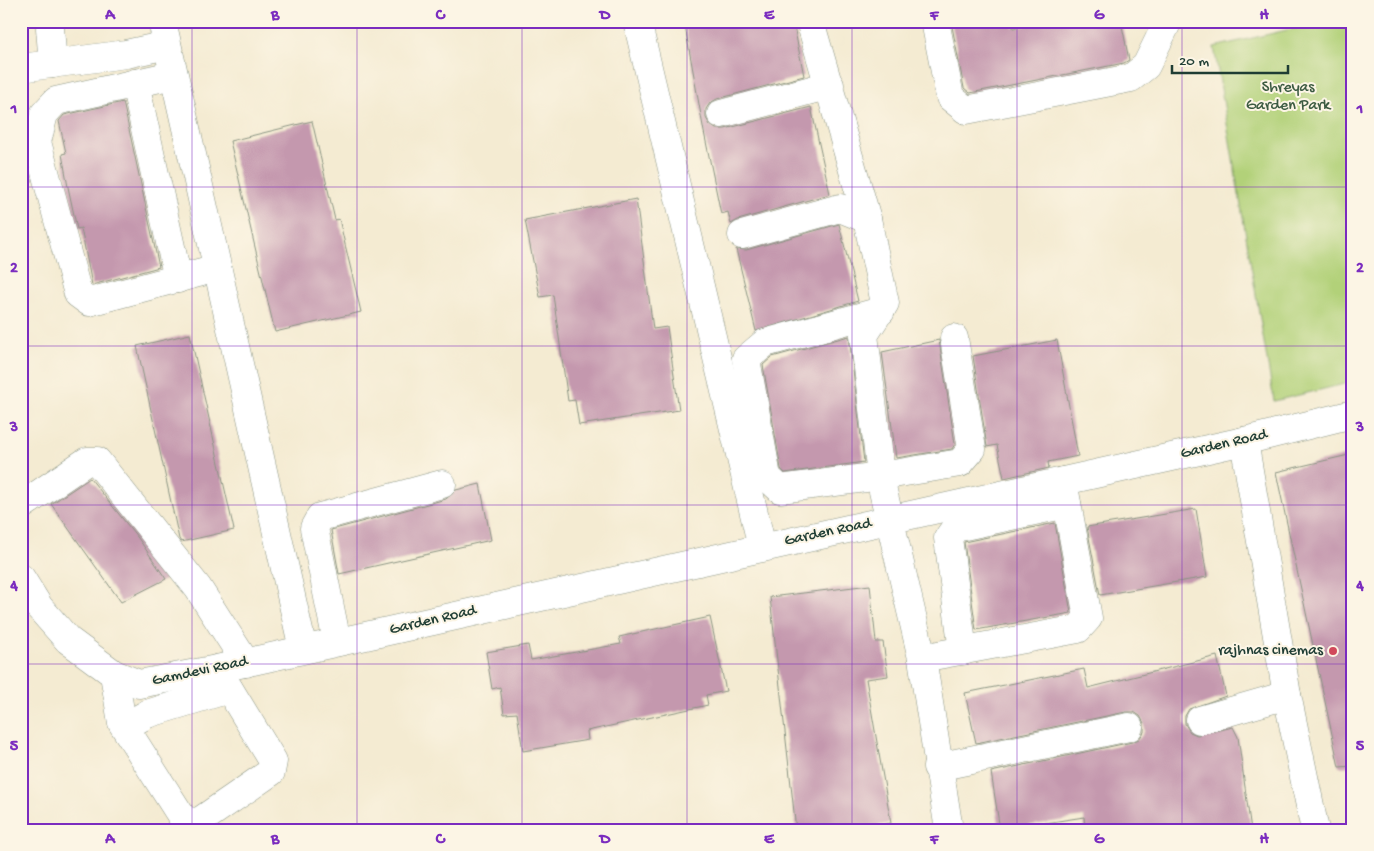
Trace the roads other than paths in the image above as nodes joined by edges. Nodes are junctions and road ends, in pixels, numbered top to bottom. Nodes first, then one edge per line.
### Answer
1 (637, 21) edge
2 (810, 21) edge
3 (935, 21) edge
4 (1168, 21) edge
5 (50, 28) dead end
6 (164, 33) edge
7 (53, 64) junction
8 (21, 68) edge
9 (173, 75) junction
10 (136, 83) junction
11 (830, 85) junction
12 (721, 114) dead end
13 (867, 219) junction
14 (742, 235) dead end
15 (217, 268) junction
16 (178, 279) junction
17 (881, 311) junction
18 (954, 338) dead end
19 (1353, 414) edge
20 (1244, 441) junction
21 (881, 476) junction
22 (442, 484) dead end
23 (1065, 492) junction
24 (21, 506) edge
25 (891, 519) junction
26 (762, 548) junction
27 (21, 578) edge
28 (336, 642) junction
29 (303, 650) junction
30 (963, 651) junction
31 (922, 658) junction
32 (246, 662) junction
33 (114, 674) junction
34 (223, 679) junction
35 (1287, 695) junction
36 (1200, 720) dead end
37 (125, 727) junction
38 (1129, 727) dead end
39 (937, 766) junction
40 (949, 830) edge
41 (1315, 830) edge

1 - 26 street
2 - 11 street
3 - 4 street
5 - 7 street
6 - 7 street
6 - 9 street
7 - 8 street
9 - 10 street
9 - 15 street
10 - 16 street
10 - 16 street
11 - 12 street
11 - 13 street
13 - 14 street
13 - 17 street
15 - 16 street
15 - 29 street
17 - 21 street
17 - 21 street
18 - 21 street
19 - 20 street, Garden Road
20 - 23 street, Garden Road
20 - 35 street
21 - 25 street
22 - 28 street
23 - 25 street, Garden Road
23 - 30 street
23 - 30 street
24 - 32 street
25 - 26 street, Garden Road
25 - 31 street
26 - 28 street, Garden Road
27 - 33 street, Gamdevi Road
28 - 29 street, Garden Road
29 - 32 street, Gamdevi Road
30 - 31 street
31 - 39 street
32 - 34 street, Gamdevi Road
33 - 34 street, Gamdevi Road
33 - 37 street
34 - 37 street
34 - 37 street
35 - 36 street
35 - 41 street
38 - 39 street
39 - 40 street

